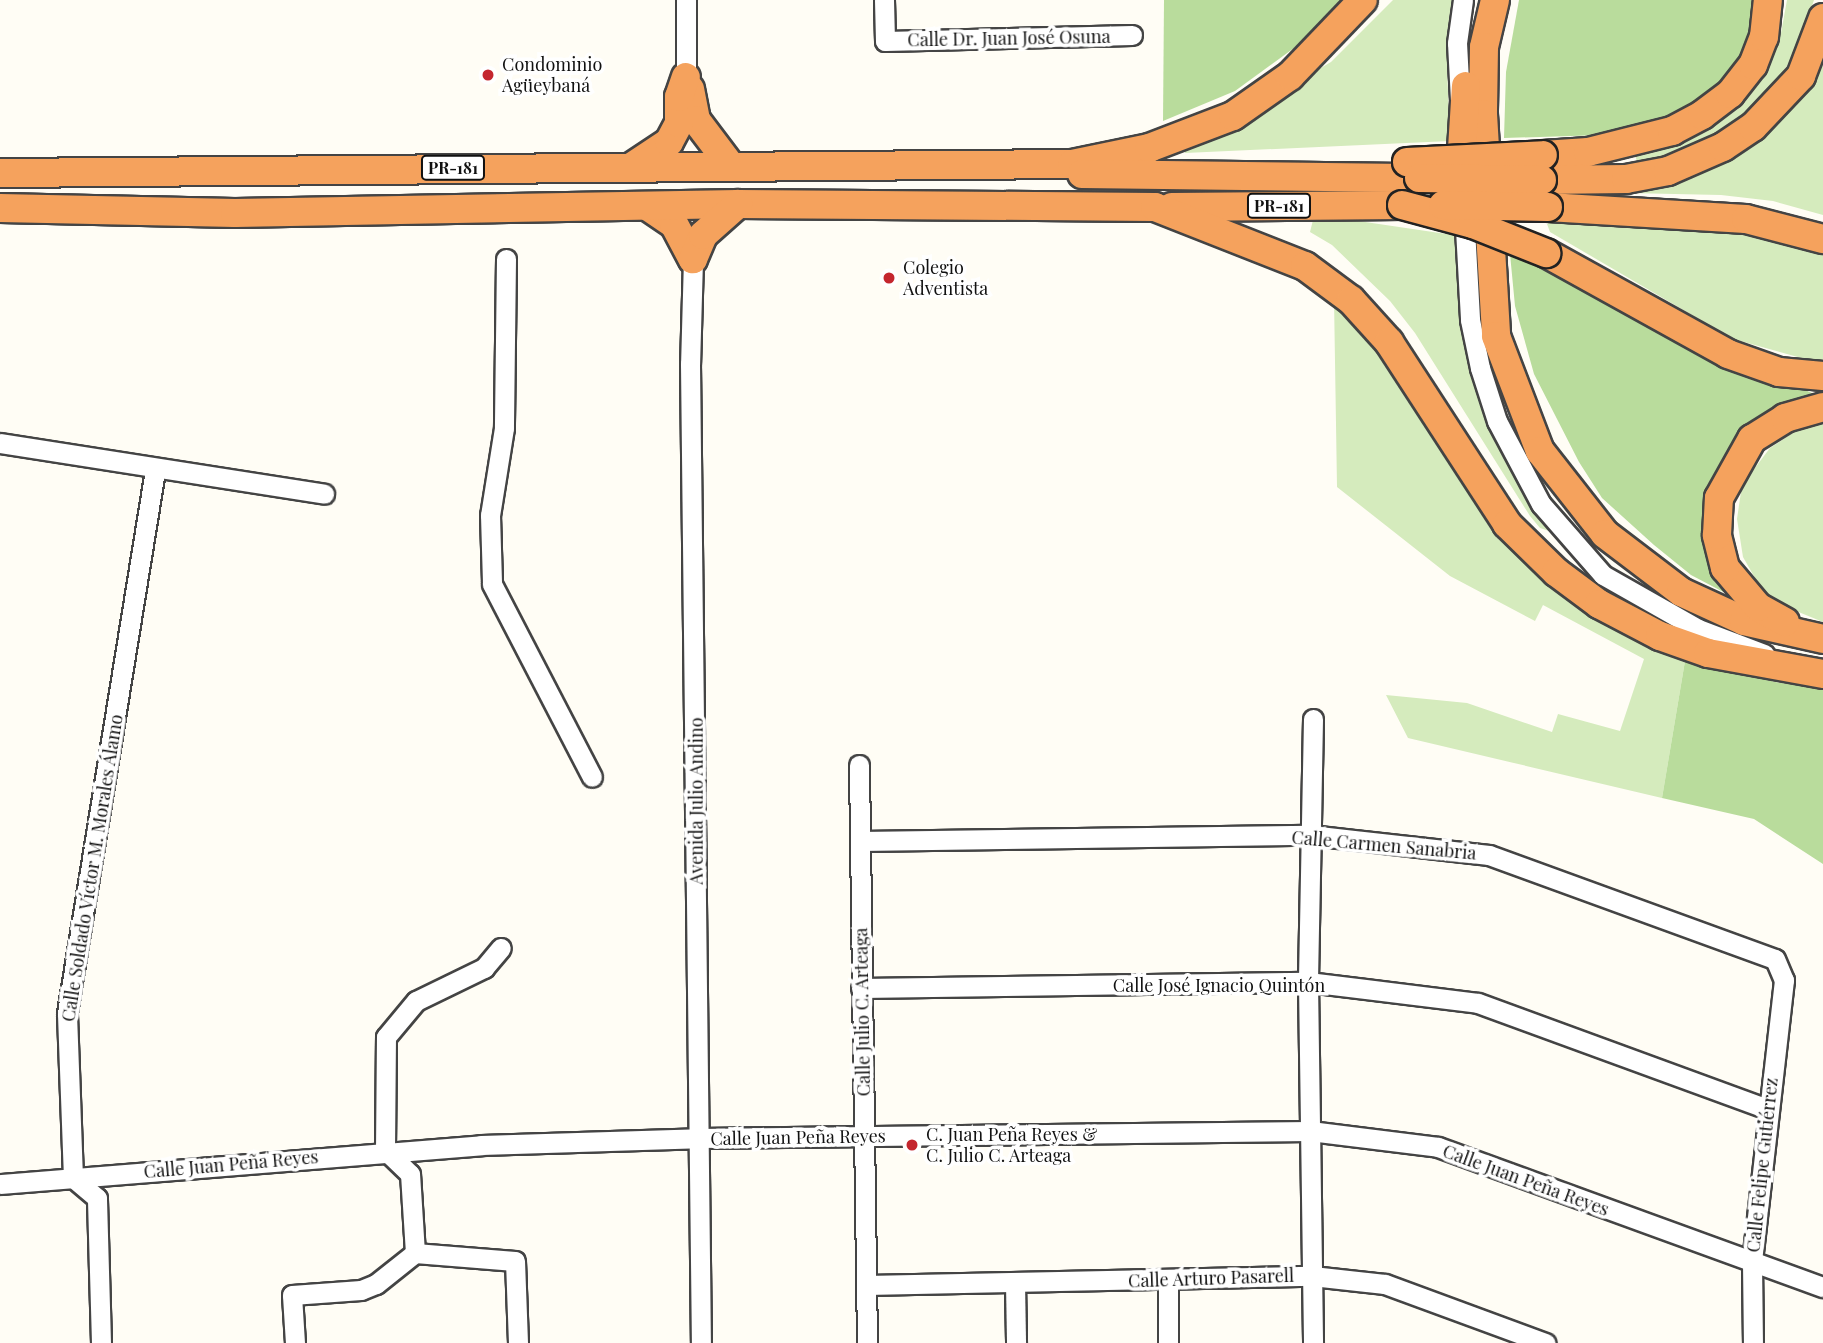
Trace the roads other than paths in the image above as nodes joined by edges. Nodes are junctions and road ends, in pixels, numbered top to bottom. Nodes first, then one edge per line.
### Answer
1 (686, 0) edge
2 (884, 0) edge
3 (1363, 0) edge
4 (1463, 0) edge
5 (1479, 0) edge
6 (1495, 0) edge
7 (1768, 0) edge
8 (1823, 18) edge
9 (1132, 35) dead end
10 (686, 77) junction
11 (1462, 149) junction
12 (0, 154) edge
13 (730, 165) junction
14 (778, 165) junction
15 (633, 166) junction
16 (1543, 168) junction
17 (0, 173) edge
18 (128, 173) junction
19 (1405, 182) junction
20 (738, 204) junction
21 (647, 206) junction
22 (1155, 207) junction
23 (0, 208) edge
24 (235, 213) junction
25 (0, 225) edge
26 (1823, 239) edge
27 (506, 259) dead end
28 (693, 259) junction
29 (1823, 376) edge
30 (1823, 407) edge
31 (0, 443) edge
32 (155, 470) junction
33 (324, 494) dead end
34 (1823, 639) edge
35 (1823, 674) edge
36 (1313, 719) dead end
37 (859, 765) dead end
38 (592, 777) dead end
39 (1310, 835) junction
40 (860, 841) junction
41 (501, 948) dead end
42 (1308, 982) junction
43 (862, 988) junction
44 (1783, 988) joint
45 (1767, 1109) junction
46 (1310, 1131) junction
47 (863, 1136) junction
48 (698, 1138) junction
49 (386, 1150) junction
50 (74, 1178) junction
51 (0, 1184) edge
52 (415, 1253) junction
53 (1752, 1263) junction
54 (1312, 1276) junction
55 (1168, 1280) junction
56 (1015, 1283) junction
57 (866, 1285) junction
58 (1823, 1287) edge
59 (101, 1343) edge
60 (295, 1343) edge
61 (518, 1343) edge
62 (701, 1343) edge
63 (867, 1343) edge
64 (1016, 1343) edge
65 (1168, 1343) edge
66 (1313, 1343) edge
67 (1545, 1343) edge
68 (1753, 1343) edge

1 - 10 street
2 - 9 street, Calle Dr. Juan José Osuna
3 - 14 highway
4 - 11 street
5 - 11 highway
6 - 34 highway
7 - 16 highway
8 - 16 highway
10 - 13 highway
10 - 15 highway
11 - 35 street
12 - 18 highway
13 - 14 highway, PR-181
13 - 15 highway, PR-181
14 - 19 highway, PR-181
15 - 18 highway, PR-181
16 - 19 highway, bridge
17 - 18 highway, PR-181
19 - 22 highway, PR-181
19 - 26 highway, bridge
19 - 29 highway, bridge
20 - 21 highway, PR-181
20 - 22 highway, PR-181
20 - 28 highway
21 - 24 highway, PR-181
21 - 28 highway
22 - 35 highway
23 - 24 highway, PR-181
24 - 25 highway
27 - 38 street
28 - 48 street, Avenida Julio Andino
30 - 34 highway
31 - 32 street
32 - 33 street
32 - 50 street, Calle Soldado Víctor M. Morales Álamo
36 - 39 street
37 - 40 street, Calle Julio C. Arteaga
39 - 40 street, Calle Carmen Sanabria
39 - 42 street
39 - 44 street, Calle Carmen Sanabria
40 - 43 street, Calle Julio C. Arteaga
41 - 49 street
42 - 43 street, Calle José Ignacio Quintón
42 - 45 street, Calle José Ignacio Quintón
42 - 46 street
43 - 47 street, Calle Julio C. Arteaga
44 - 45 street, Calle Felipe Gutiérrez
45 - 53 street, Calle Felipe Gutiérrez
46 - 47 street, Calle Juan Peña Reyes
46 - 53 street, Calle Juan Peña Reyes
46 - 54 street
47 - 48 street, Calle Juan Peña Reyes
47 - 57 street, Calle Julio C. Arteaga
48 - 49 street, Calle Juan Peña Reyes
48 - 62 street, Avenida Julio Andino
49 - 50 street, Calle Juan Peña Reyes
49 - 52 street
50 - 51 street, Calle Juan Peña Reyes
50 - 59 street
52 - 60 street
52 - 61 street
53 - 58 street, Calle Juan Peña Reyes
53 - 68 street, Calle Felipe Gutiérrez
54 - 55 street, Calle Arturo Pasarell
54 - 66 street
54 - 67 street, Calle Arturo Pasarell
55 - 56 street, Calle Arturo Pasarell
55 - 65 street
56 - 57 street, Calle Arturo Pasarell
56 - 64 street
57 - 63 street, Calle Julio C. Arteaga

